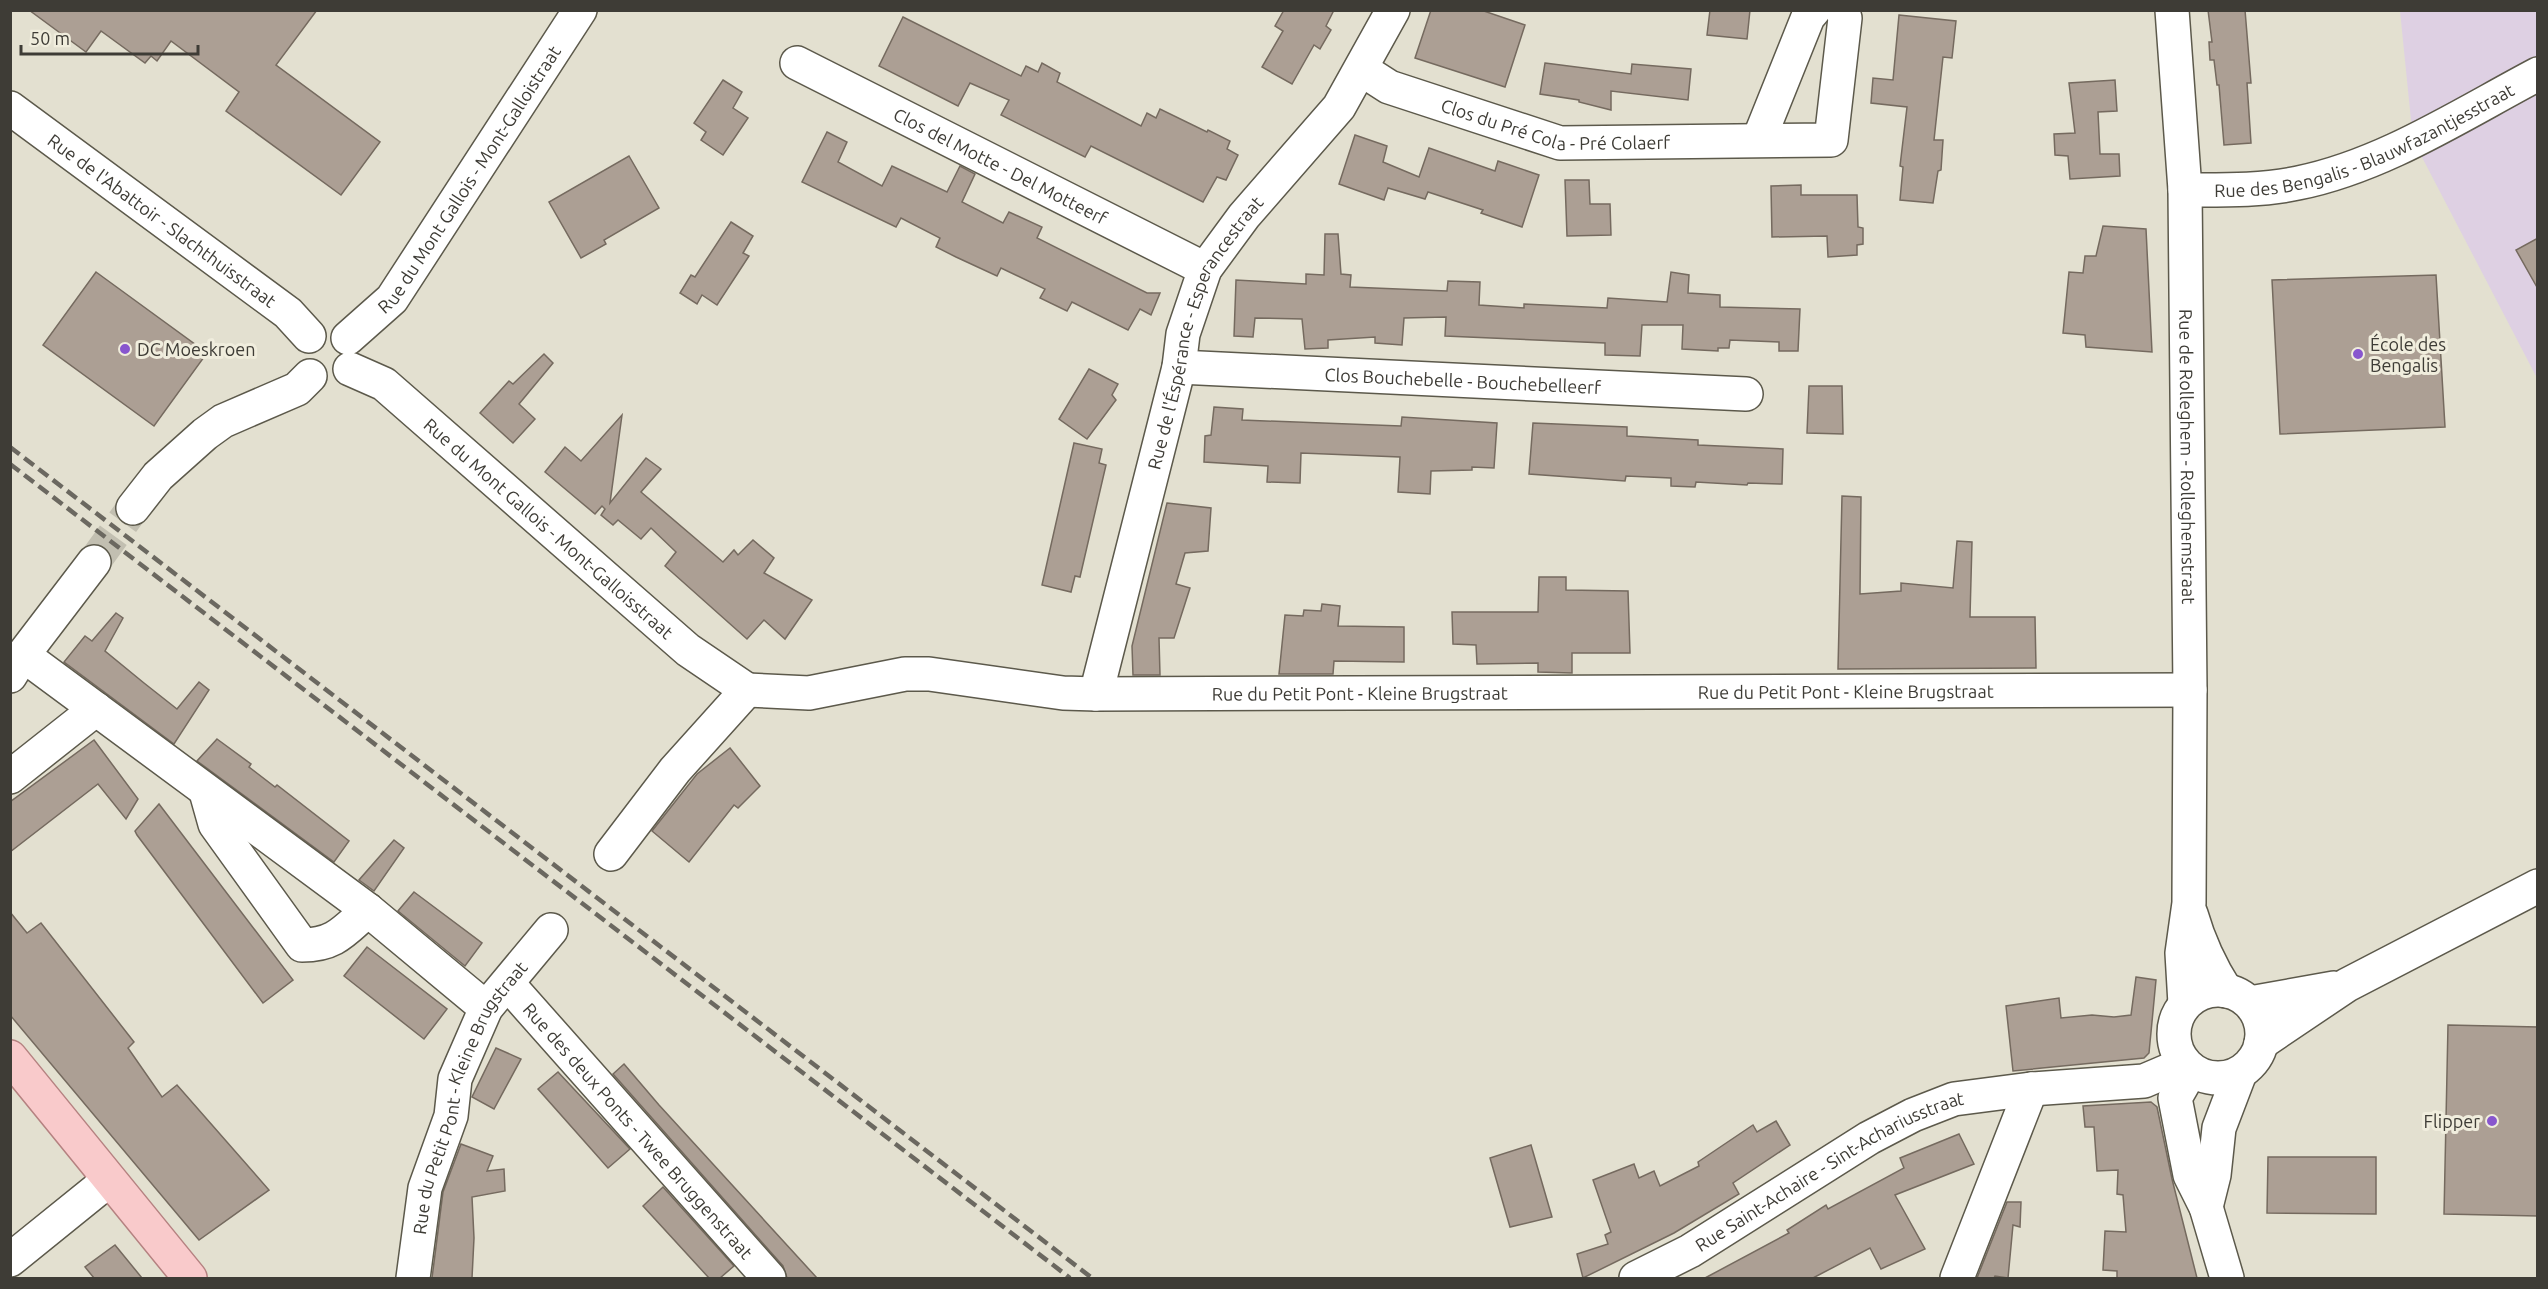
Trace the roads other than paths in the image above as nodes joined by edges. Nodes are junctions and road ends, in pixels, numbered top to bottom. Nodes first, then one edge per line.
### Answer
1 (580, 10) edge
2 (1393, 10) edge
3 (1814, 10) edge
4 (1842, 10) edge
5 (2172, 10) edge
6 (797, 63) dead end
7 (1360, 69) junction
8 (2538, 74) edge
9 (10, 108) edge
10 (1759, 139) junction
11 (2185, 190) junction
12 (1206, 269) junction
13 (309, 336) junction
14 (349, 353) junction
15 (1179, 367) junction
16 (310, 376) junction
17 (1746, 394) dead end
18 (133, 508) tunnel mouth
19 (94, 562) tunnel mouth
20 (17, 665) edge
21 (747, 690) junction
22 (2190, 690) junction
23 (1096, 694) junction
24 (96, 709) junction
25 (10, 777) edge
26 (206, 792) junction
27 (611, 854) dead end
28 (2538, 886) edge
29 (2188, 903) junction
30 (368, 910) junction
31 (551, 930) dead end
32 (2347, 985) junction
33 (497, 996) junction
34 (2238, 997) junction
35 (2185, 1004) junction
36 (2261, 1043) junction
37 (10, 1057) edge
38 (2188, 1067) junction
39 (2240, 1073) junction
40 (2031, 1089) junction
41 (110, 1180) junction
42 (2206, 1207) junction
43 (10, 1260) edge
44 (190, 1278) edge
45 (413, 1278) edge
46 (769, 1278) edge
47 (1636, 1278) edge
48 (1957, 1278) edge
49 (2228, 1278) edge

1 - 14 street, Rue du Mont Gallois - Mont-Galloistraat
2 - 7 street, Rue de l'Éspérance - Esperancestraat
3 - 10 street
4 - 10 street, Clos du Pré Cola - Pré Colaerf
5 - 11 street, Rue de Rolleghem - Rolleghemstraat
6 - 12 street, Clos del Motte - Del Motteerf
7 - 10 street, Clos du Pré Cola - Pré Colaerf
7 - 12 street, Rue de l'Éspérance - Esperancestraat
8 - 11 street, Rue des Bengalis - Blauwfazantjesstraat
9 - 13 street, Rue de l'Abattoir - Slachthuisstraat
11 - 22 street, Rue de Rolleghem - Rolleghemstraat
12 - 15 street, Rue de l'Éspérance - Esperancestraat
13 - 14 street
13 - 16 street
14 - 16 street
14 - 21 street, Rue du Mont Gallois - Mont-Galloisstraat
15 - 17 street, Clos Bouchebelle - Bouchebelleerf
15 - 23 street, Rue de l'Éspérance - Esperancestraat
16 - 18 street
19 - 20 street
20 - 24 street, Rue des deux Ponts - Twee Bruggenstraat
21 - 23 street, Rue du Petit Pont - Kleine Brugstraat
21 - 27 street
22 - 23 street, Rue du Petit Pont - Kleine Brugstraat
22 - 29 street, Rue de Rolleghem - Rolleghemstraat
24 - 25 street
24 - 26 street, Rue des deux Ponts - Twee Bruggenstraat
26 - 30 street, Rue des deux Ponts - Twee Bruggenstraat
26 - 30 street
28 - 32 street
29 - 34 street, Rue de Rolleghem - Rolleghemstraat
29 - 35 street, Rue de Rolleghem - Rolleghemstraat
30 - 33 street, Rue des deux Ponts - Twee Bruggenstraat
31 - 33 street, Rue du Petit Pont - Kleine Brugstraat
32 - 34 street
32 - 36 street
33 - 45 street, Rue du Petit Pont - Kleine Brugstraat
33 - 46 street, Rue des deux Ponts - Twee Bruggenstraat
34 - 35 street
34 - 36 street
35 - 38 street
36 - 39 street
37 - 41 main road
38 - 39 street
38 - 40 street, Rue Saint-Achaire - Sint-Achariusstraat
38 - 42 street
39 - 42 street
40 - 47 street, Rue Saint-Achaire - Sint-Achariusstraat
40 - 48 street
41 - 43 street
41 - 44 main road
42 - 49 street

